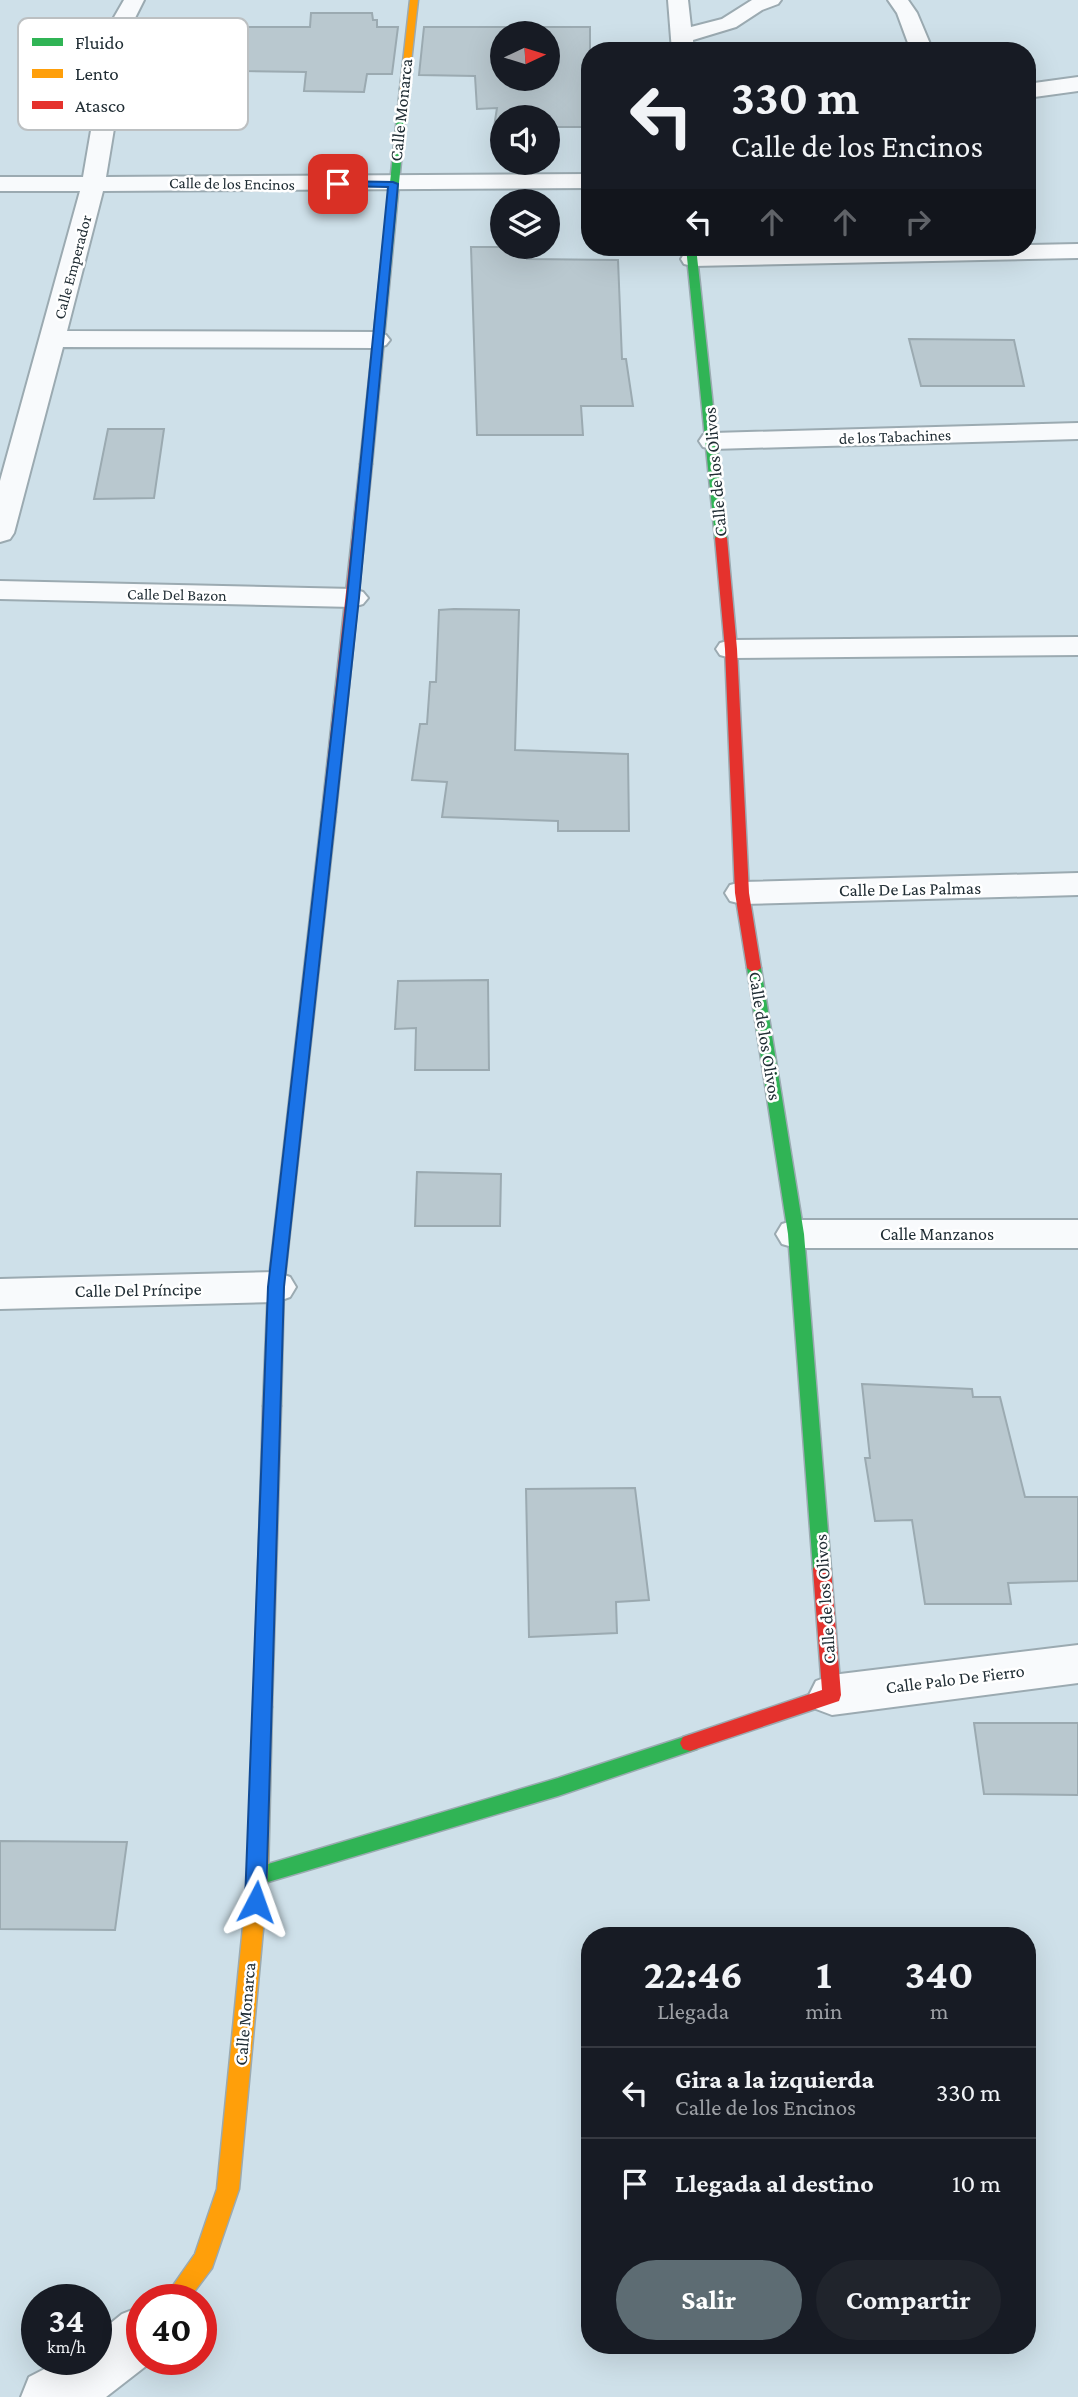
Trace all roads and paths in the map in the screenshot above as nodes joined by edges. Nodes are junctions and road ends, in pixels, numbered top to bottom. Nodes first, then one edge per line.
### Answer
1 (134, 0) edge
2 (414, 0) edge
3 (678, 0) edge
4 (771, 0) edge
5 (898, 0) edge
6 (124, 18) edge
7 (682, 42) edge
8 (686, 42) edge
9 (918, 42) edge
10 (1078, 84) edge
11 (1036, 90) edge
12 (103, 130) edge
13 (581, 180) edge
14 (94, 182) junction
15 (0, 184) edge
16 (393, 184) junction
17 (1036, 251) edge
18 (1078, 251) edge
19 (692, 256) edge
20 (54, 339) junction
21 (377, 340) junction
22 (1078, 431) edge
23 (713, 441) junction
24 (0, 533) edge
25 (0, 590) edge
26 (353, 598) junction
27 (1078, 646) edge
28 (731, 649) junction
29 (1078, 884) edge
30 (742, 893) junction
31 (796, 1234) junction
32 (1078, 1234) edge
33 (276, 1287) junction
34 (0, 1294) edge
35 (1078, 1664) edge
36 (832, 1695) junction
37 (258, 1876) junction
38 (186, 2284) edge
39 (126, 2345) edge
40 (68, 2387) edge

1 - 6 street, Calle Emperador
2 - 16 street, Calle Monarca
3 - 7 street
4 - 8 street
5 - 9 street
10 - 11 street
12 - 14 street, Calle Emperador
13 - 16 street, Calle de los Encinos
14 - 15 street, Calle de los Encinos
14 - 16 street, Calle de los Encinos
14 - 20 street, Calle Emperador
16 - 21 street, Calle Monarca
17 - 18 street
19 - 23 street, Calle de los Olivos
20 - 21 street
20 - 24 street, Calle Emperador
21 - 26 street, Calle Monarca
22 - 23 street, de los Tabachines
23 - 28 street, Calle de los Olivos
25 - 26 street, Calle Del Bazon
26 - 33 street, Calle Monarca
27 - 28 street
28 - 30 street, Calle de los Olivos
29 - 30 street, Calle De Las Palmas
30 - 31 street, Calle de los Olivos
31 - 32 street, Calle Manzanos
31 - 36 street, Calle de los Olivos
33 - 34 street, Calle Del Príncipe
33 - 37 street, Calle Monarca
35 - 36 street, Calle Palo De Fierro
36 - 37 street
37 - 38 street, Calle Monarca
39 - 40 street

